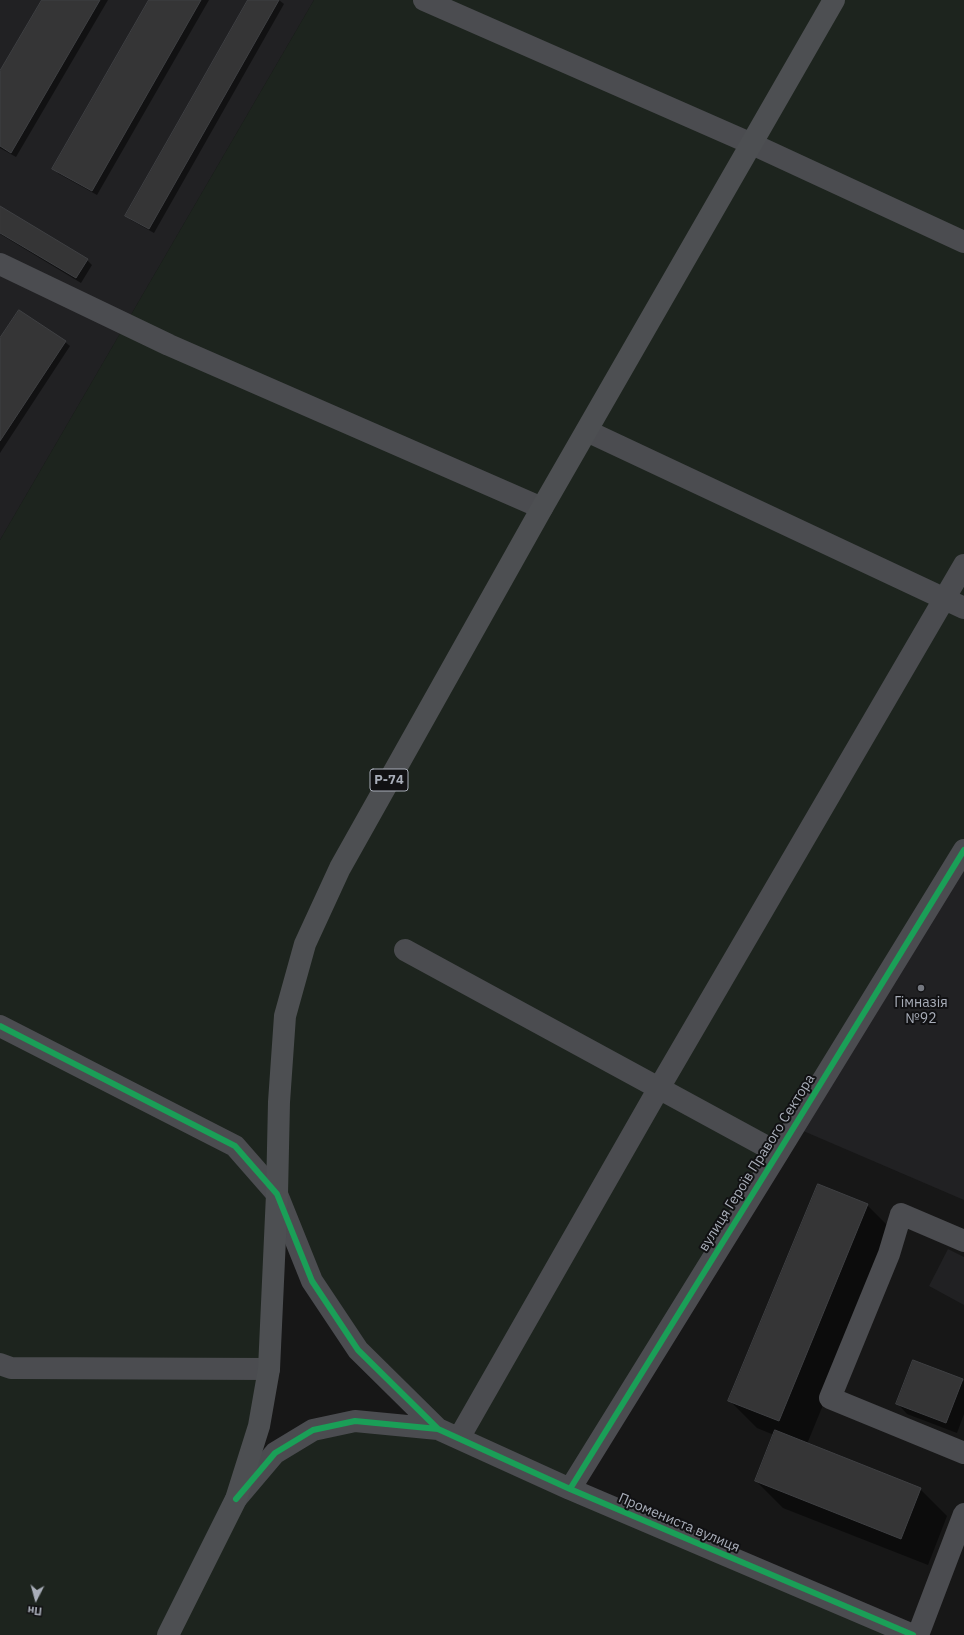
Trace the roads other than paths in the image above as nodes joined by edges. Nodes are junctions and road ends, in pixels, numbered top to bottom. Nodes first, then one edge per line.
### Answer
1 (424, 0) edge
2 (834, 0) edge
3 (752, 144) junction
4 (964, 242) edge
5 (0, 264) edge
6 (587, 431) junction
7 (542, 508) junction
8 (964, 565) edge
9 (944, 599) junction
10 (964, 608) edge
11 (964, 850) edge
12 (406, 950) dead end
13 (0, 1026) edge
14 (660, 1088) junction
15 (778, 1154) junction
16 (277, 1194) junction
17 (964, 1241) edge
18 (0, 1364) edge
19 (269, 1369) junction
20 (438, 1429) junction
21 (459, 1438) junction
22 (964, 1453) edge
23 (570, 1489) junction
24 (236, 1498) junction
25 (964, 1514) edge
26 (901, 1633) edge
27 (168, 1635) edge
28 (918, 1635) edge

1 - 3 street
2 - 3 main road, Р-74
3 - 4 street
3 - 6 main road, Р-74
5 - 7 street
6 - 7 main road, Р-74
6 - 9 street
7 - 16 main road, Р-74
8 - 9 street
9 - 10 street
9 - 14 street
11 - 15 street, вулиця Героїв Правого Сектора
12 - 14 street
13 - 16 street, Промениста вулиця
14 - 15 street
14 - 21 street
15 - 23 street, вулиця Героїв Правого Сектора
16 - 19 main road, Р-74
16 - 20 street, Промениста вулиця
17 - 22 street
18 - 19 street
19 - 24 main road, Р-74
20 - 21 street, Промениста вулиця
20 - 24 street, Промениста вулиця
21 - 23 street, Промениста вулиця
23 - 26 street, Промениста вулиця
24 - 27 main road, Р-74
25 - 28 street

